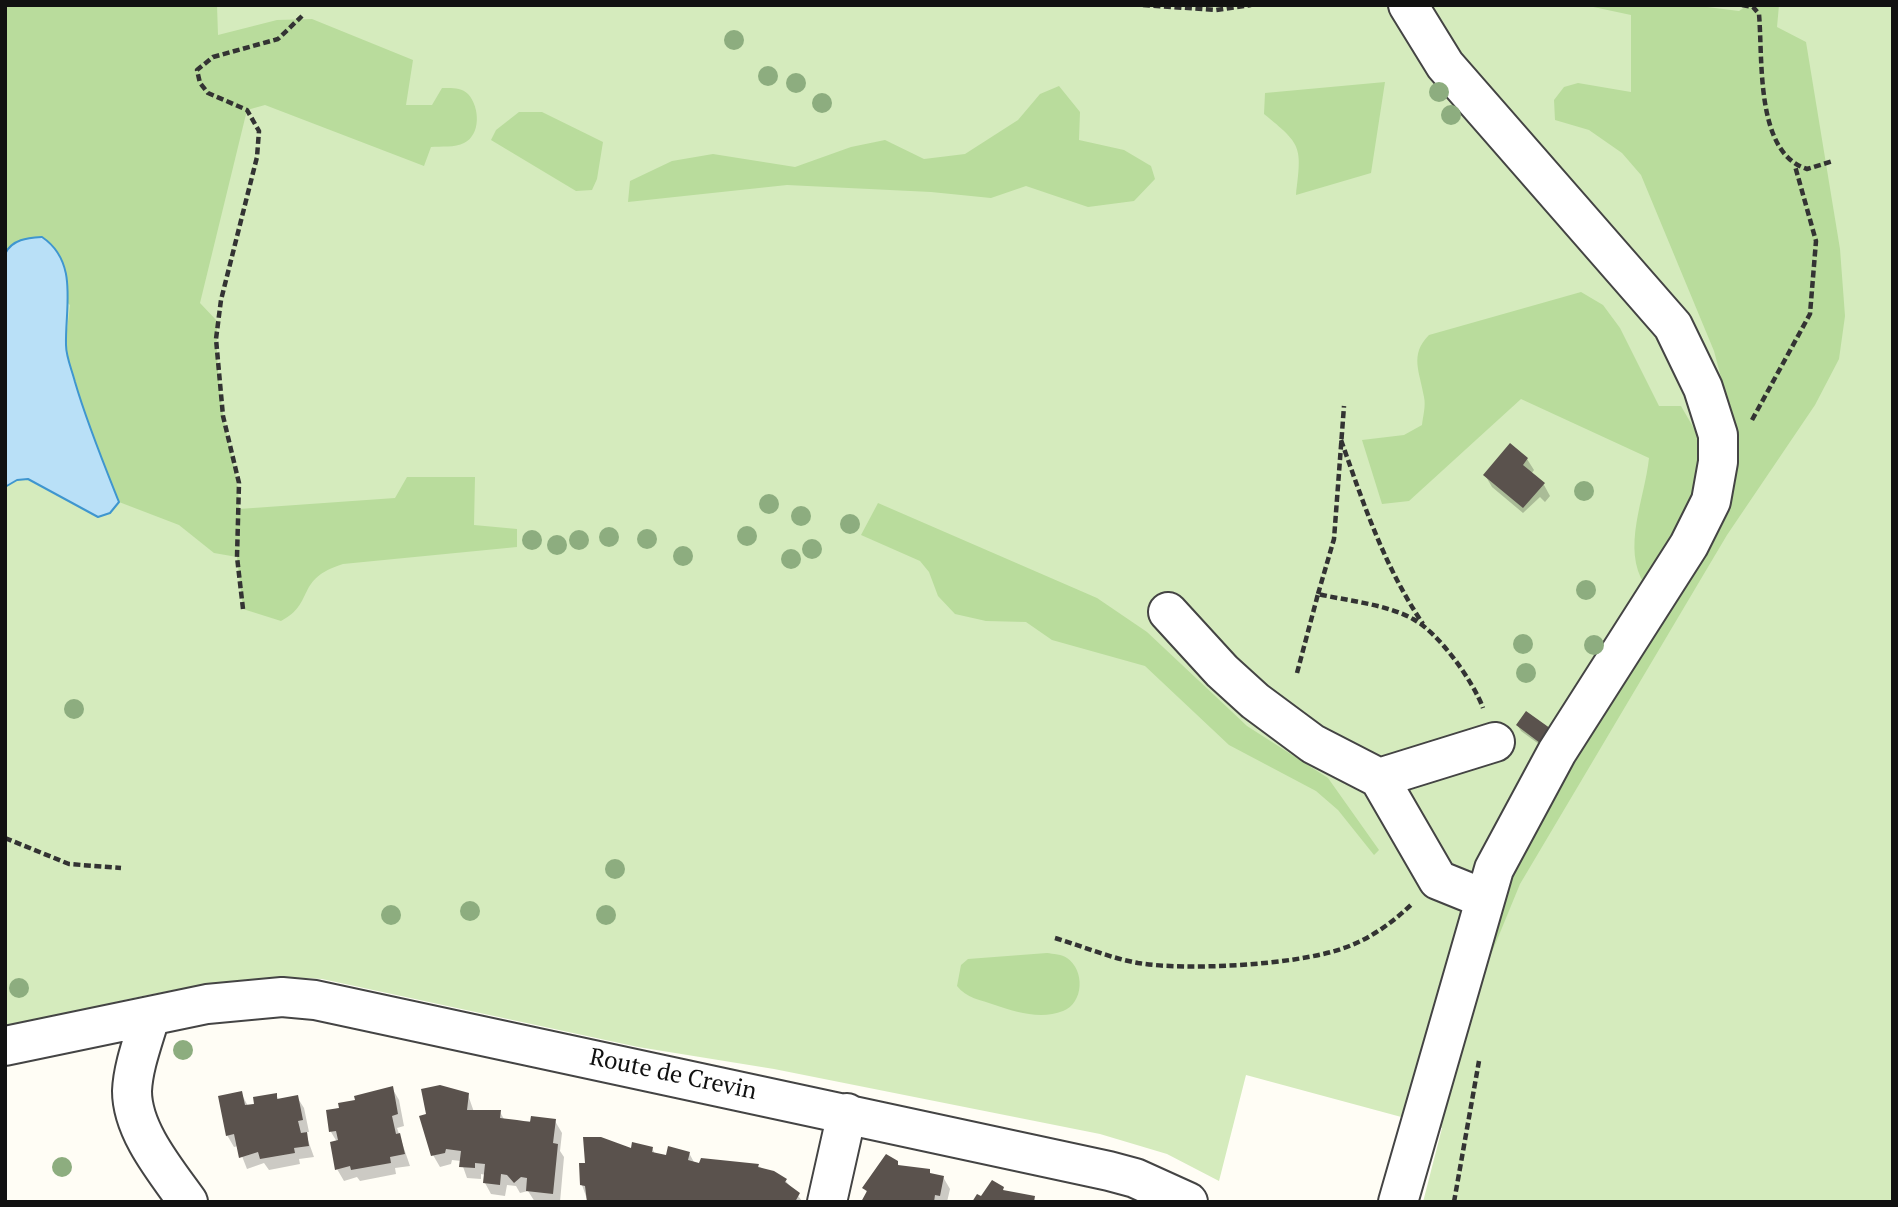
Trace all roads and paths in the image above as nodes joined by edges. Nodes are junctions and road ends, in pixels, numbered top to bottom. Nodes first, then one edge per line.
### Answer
1 (1143, 5) edge
2 (1251, 5) edge
3 (1408, 5) edge
4 (1742, 5) edge
5 (302, 16) dead end
6 (1833, 162) dead end
7 (1795, 166) junction
8 (1344, 406) dead end
9 (1746, 431) dead end
10 (1341, 440) junction
11 (1318, 594) junction
12 (243, 609) dead end
13 (1168, 612) dead end
14 (1425, 628) junction
15 (1297, 673) dead end
16 (1495, 742) joint
17 (1379, 778) junction
18 (5, 838) edge
19 (121, 868) dead end
20 (1438, 880) junction
21 (1485, 899) junction
22 (1055, 938) dead end
23 (150, 1017) junction
24 (5, 1046) edge
25 (1480, 1055) dead end
26 (847, 1113) junction
27 (188, 1202) edge
28 (827, 1202) edge
29 (1188, 1202) edge
30 (1398, 1202) edge
31 (1454, 1202) edge

1 - 2 path
3 - 21 street
4 - 7 path
5 - 12 path
6 - 7 path
7 - 9 path
8 - 10 path
10 - 11 path
10 - 14 path
11 - 14 path
11 - 15 path
13 - 17 street
14 - 16 path
16 - 17 street
17 - 20 street
18 - 19 path
20 - 21 street
20 - 22 path
21 - 30 street
23 - 24 street, Route de Crevin
23 - 26 street, Route de Crevin
23 - 27 street
25 - 31 path
26 - 28 street
26 - 29 street, Route de Crevin

